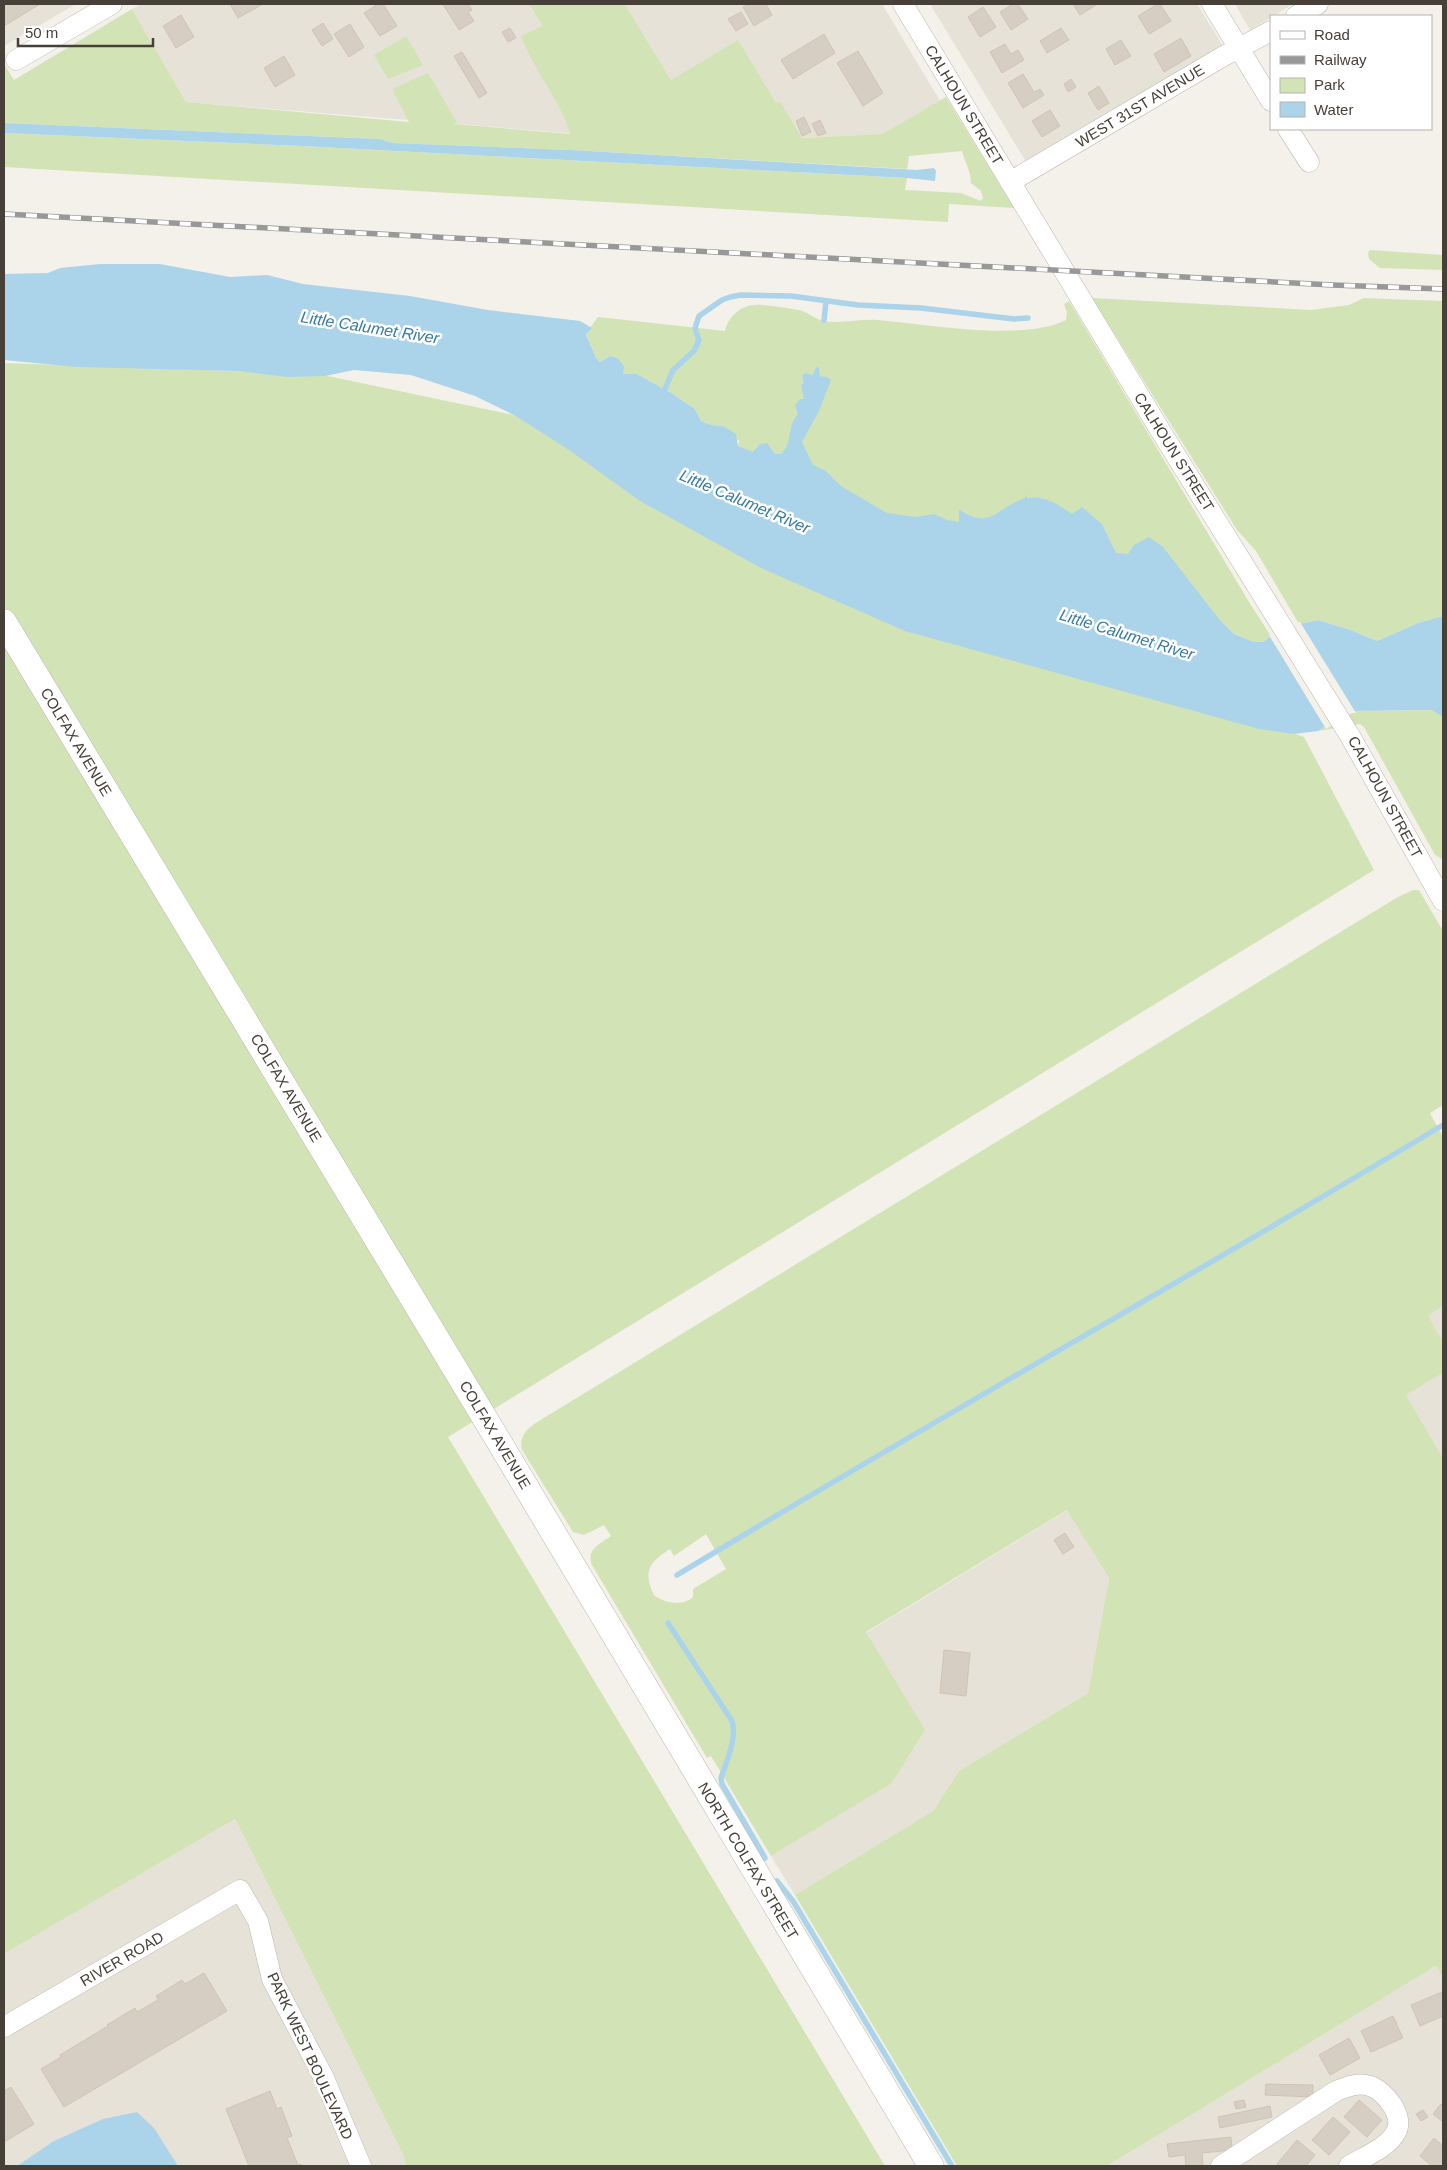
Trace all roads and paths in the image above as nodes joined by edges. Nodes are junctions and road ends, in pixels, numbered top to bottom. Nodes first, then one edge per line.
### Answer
1 (112, 4) edge
2 (902, 4) edge
3 (1212, 4) edge
4 (1318, 4) edge
5 (1298, 15) edge
6 (1270, 32) edge
7 (1239, 49) junction
8 (16, 60) dead end
9 (1270, 99) edge
10 (1289, 130) edge
11 (1309, 162) dead end
12 (1010, 182) junction
13 (4, 622) edge
14 (1443, 901) edge
15 (567, 1555) joint
16 (240, 1890) joint
17 (4, 2027) edge
18 (361, 2166) edge
19 (931, 2166) edge
20 (1220, 2166) edge
21 (1349, 2166) edge

1 - 8 street
2 - 12 street, CALHOUN STREET
3 - 7 street
4 - 5 street
6 - 7 street, WEST 31ST AVENUE
7 - 9 street
7 - 12 street, WEST 31ST AVENUE
10 - 11 street
12 - 14 street, CALHOUN STREET
13 - 15 street, COLFAX AVENUE
15 - 19 street, NORTH COLFAX STREET
16 - 17 street, RIVER ROAD
16 - 18 street, PARK WEST BOULEVARD
20 - 21 street

